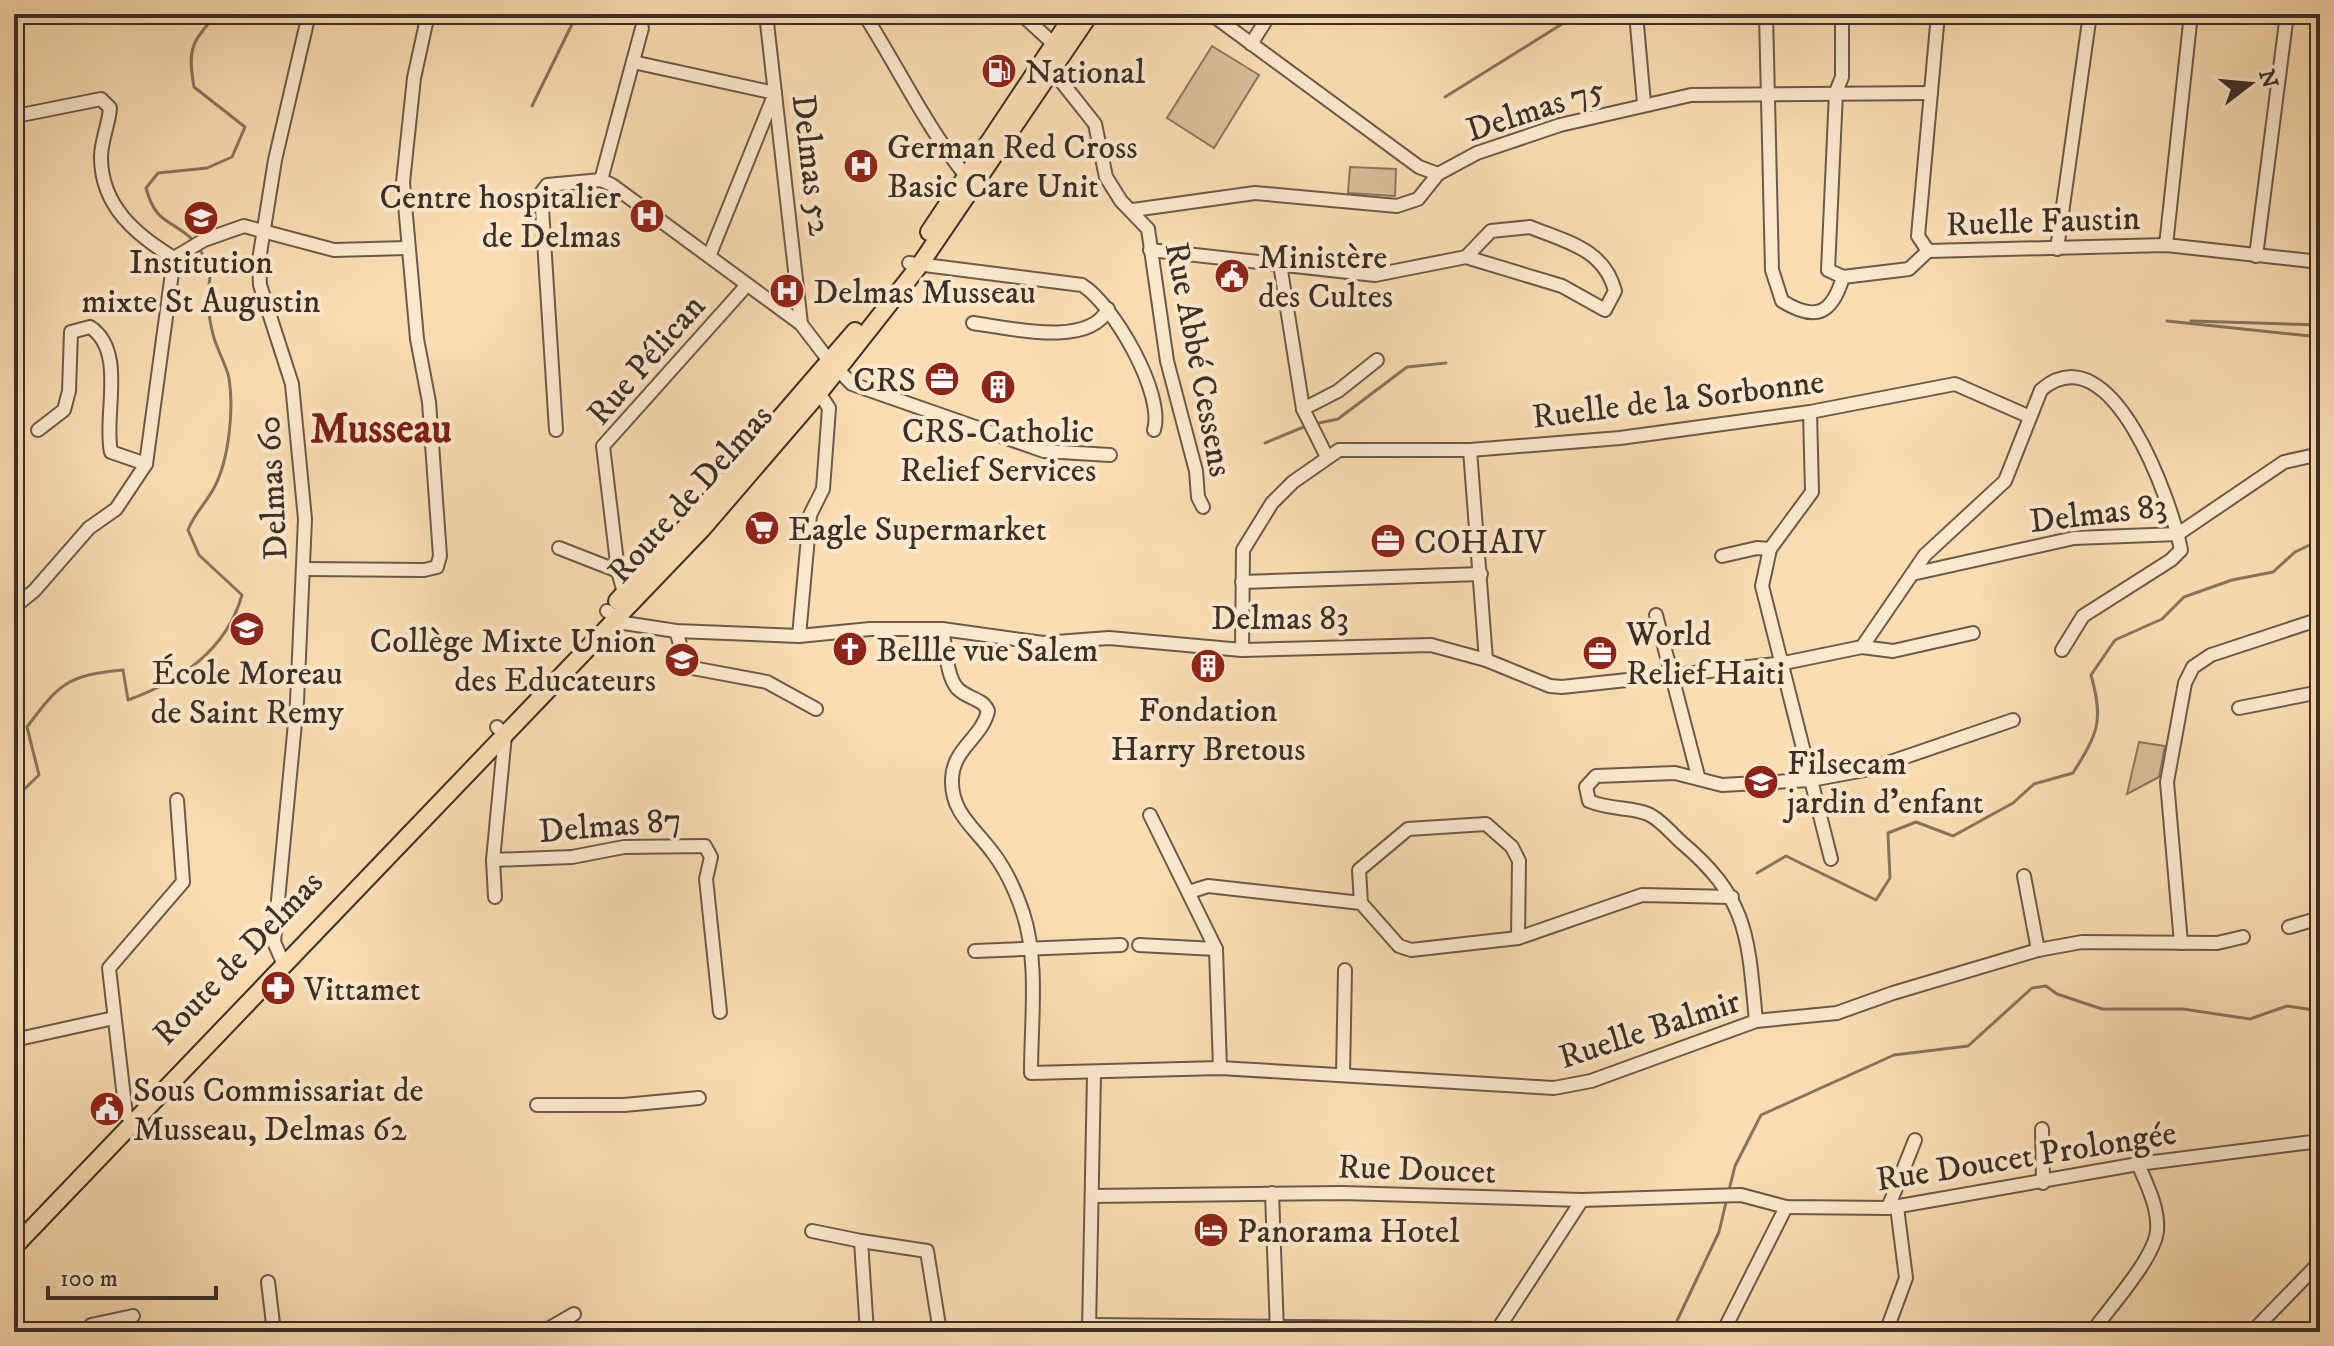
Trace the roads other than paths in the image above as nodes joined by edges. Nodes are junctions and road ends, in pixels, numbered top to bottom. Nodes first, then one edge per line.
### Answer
1 (309, 14) edge
2 (428, 14) edge
3 (766, 14) edge
4 (864, 14) edge
5 (1021, 14) edge
6 (1074, 14) edge
7 (1090, 14) edge
8 (1211, 14) edge
9 (1270, 14) edge
10 (1636, 14) edge
11 (1766, 14) edge
12 (1842, 14) edge
13 (1938, 14) edge
14 (2090, 14) edge
15 (2191, 14) edge
16 (2287, 14) edge
17 (642, 28) dead end
18 (1251, 44) junction
19 (1055, 45) junction
20 (633, 62) junction
21 (1049, 66) junction
22 (1836, 92) junction
23 (775, 93) junction
24 (1931, 93) junction
25 (1770, 94) junction
26 (1644, 103) junction
27 (14, 120) edge
28 (1438, 174) junction
29 (966, 176) junction
30 (601, 180) junction
31 (1133, 210) junction
32 (263, 230) junction
33 (2166, 245) junction
34 (407, 248) junction
35 (2057, 249) junction
36 (1150, 250) junction
37 (1928, 251) junction
38 (710, 254) junction
39 (2256, 256) junction
40 (1466, 257) junction
41 (174, 258) junction
42 (2320, 262) edge
43 (1280, 264) junction
44 (914, 265) junction
45 (1843, 277) junction
46 (747, 285) junction
47 (1108, 309) junction
48 (973, 323) dead end
49 (801, 324) junction
50 (1377, 360) dead end
51 (834, 366) junction
52 (819, 393) junction
53 (1303, 409) junction
54 (1810, 412) junction
55 (2028, 416) junction
56 (38, 430) dead end
57 (556, 430) dead end
58 (1154, 430) dead end
59 (1470, 450) junction
60 (2320, 454) edge
61 (1110, 455) dead end
62 (1327, 457) junction
63 (146, 464) junction
64 (1203, 507) dead end
65 (2178, 534) junction
66 (559, 548) dead end
67 (1770, 549) junction
68 (1722, 556) dead end
69 (305, 569) junction
70 (618, 571) junction
71 (1481, 574) junction
72 (1912, 574) junction
73 (1242, 582) junction
74 (624, 593) junction
75 (14, 607) edge
76 (612, 614) junction
77 (1656, 615) dead end
78 (2320, 619) edge
79 (942, 629) junction
80 (676, 631) junction
81 (1973, 633) dead end
82 (799, 636) junction
83 (1862, 647) junction
84 (1242, 650) junction
85 (2062, 650) dead end
86 (1486, 660) junction
87 (1784, 663) junction
88 (1671, 674) junction
89 (2320, 692) edge
90 (2239, 708) dead end
91 (816, 709) dead end
92 (2013, 720) dead end
93 (501, 731) junction
94 (1698, 776) junction
95 (1811, 780) junction
96 (177, 800) dead end
97 (1150, 815) dead end
98 (1831, 859) dead end
99 (493, 860) junction
100 (2024, 876) dead end
101 (1189, 892) junction
102 (495, 897) dead end
103 (1732, 897) junction
104 (1361, 903) junction
105 (2320, 918) edge
106 (2289, 927) dead end
107 (2243, 937) dead end
108 (1518, 938) junction
109 (2181, 943) junction
110 (1121, 945) dead end
111 (1139, 945) dead end
112 (1216, 949) junction
113 (1030, 950) junction
114 (2038, 950) junction
115 (975, 951) dead end
116 (281, 961) junction
117 (1345, 970) dead end
118 (720, 1012) dead end
119 (114, 1018) junction
120 (1756, 1021) junction
121 (14, 1040) edge
122 (1220, 1068) junction
123 (1094, 1074) junction
124 (1343, 1075) junction
125 (699, 1098) dead end
126 (537, 1105) dead end
127 (126, 1115) junction
128 (2042, 1129) dead end
129 (1915, 1140) dead end
130 (2320, 1141) edge
131 (2138, 1164) junction
132 (2043, 1183) junction
133 (1272, 1193) junction
134 (1741, 1195) joint
135 (1092, 1196) junction
136 (1582, 1200) junction
137 (1786, 1207) junction
138 (1892, 1208) junction
139 (812, 1231) dead end
140 (14, 1234) edge
141 (861, 1241) junction
142 (14, 1247) edge
143 (2320, 1262) edge
144 (268, 1282) dead end
145 (574, 1314) dead end
146 (133, 1316) dead end
147 (1089, 1328) edge
148 (1277, 1330) edge
149 (1496, 1330) edge
150 (88, 1332) edge
151 (274, 1332) edge
152 (543, 1332) edge
153 (867, 1332) edge
154 (940, 1332) edge
155 (1723, 1332) edge
156 (1886, 1332) edge
157 (2092, 1332) edge
158 (2252, 1332) edge

1 - 32 street, Delmas 60
2 - 34 street
3 - 23 street, Delmas 52
4 - 29 street
5 - 19 street
6 - 19 main road, Route de Delmas
7 - 21 main road, Route de Delmas
8 - 18 street, Delmas 75
9 - 18 street
10 - 26 street
11 - 25 street
12 - 22 street
13 - 24 street, Ruelle Faustin
14 - 35 street
15 - 33 street
16 - 39 street
17 - 20 street
18 - 28 street, Delmas 75
19 - 21 main road, Route de Delmas
20 - 23 street
20 - 30 street
21 - 29 main road, Route de Delmas
21 - 31 street, Rue Abbé Cessens
21 - 44 main road, Route de Delmas
22 - 24 street, Delmas 75
22 - 25 street, Delmas 75
22 - 45 street
23 - 38 street
23 - 49 street, Delmas 52
24 - 37 street, Ruelle Faustin
25 - 26 street, Delmas 75
25 - 45 street
26 - 28 street, Delmas 75
27 - 41 street
28 - 31 street
29 - 44 main road, Route de Delmas
30 - 38 street
30 - 57 street
31 - 36 street, Rue Abbé Cessens
32 - 34 street
32 - 41 street
32 - 69 street, Delmas 60
33 - 35 street, Ruelle Faustin
33 - 39 street, Ruelle Faustin
34 - 69 street
35 - 37 street, Ruelle Faustin
36 - 43 street
36 - 64 street, Rue Abbé Cessens
37 - 45 street
38 - 46 street
39 - 42 street, Ruelle Faustin
40 - 40 street
40 - 43 street
41 - 63 street
43 - 53 street
44 - 47 street
44 - 51 main road, Route de Delmas
46 - 49 street
46 - 70 street, Rue Pélican
47 - 48 street
47 - 58 street
49 - 51 street
50 - 53 street
51 - 52 main road, Route de Delmas
51 - 61 street
51 - 74 main road, Route de Delmas
52 - 76 main road, Route de Delmas
52 - 82 street
53 - 62 street
54 - 55 street, Ruelle de la Sorbonne
54 - 59 street, Ruelle de la Sorbonne
54 - 67 street
55 - 65 street, Delmas 83
55 - 72 street, Delmas 83
56 - 63 street
59 - 62 street, Ruelle de la Sorbonne
59 - 71 street
60 - 65 street, Delmas 83
62 - 73 street
63 - 75 street
65 - 72 street, Delmas 83
65 - 85 street
66 - 70 street
67 - 68 street
67 - 87 street
69 - 116 street, Delmas 60
70 - 74 street, Rue Pélican
71 - 73 street
71 - 86 street
72 - 83 street, Delmas 83
73 - 84 street
74 - 76 main road, Route de Delmas
76 - 80 street, Delmas 83
76 - 93 main road, Route de Delmas
77 - 88 street
78 - 109 street
79 - 82 street, Delmas 83
79 - 84 street, Delmas 83
79 - 113 street
80 - 82 street, Delmas 83
80 - 91 street
81 - 83 street
83 - 87 street, Delmas 83
84 - 86 street, Delmas 83
86 - 88 street, Delmas 83
87 - 88 street, Delmas 83
87 - 95 street
88 - 94 street
89 - 90 street
92 - 95 street
93 - 99 street, Delmas 87
93 - 116 main road, Route de Delmas
94 - 95 street
94 - 103 street
95 - 98 street
96 - 119 street
97 - 101 street
99 - 102 street, Delmas 87
99 - 118 street, Delmas 87
100 - 114 street
101 - 104 street
101 - 112 street
103 - 108 street
103 - 120 street
104 - 108 street
104 - 108 street
105 - 106 street
107 - 109 street, Ruelle Balmir
109 - 114 street, Ruelle Balmir
110 - 113 street
111 - 112 street
112 - 122 street
113 - 115 street
113 - 123 street, Ruelle Balmir
114 - 120 street, Ruelle Balmir
116 - 127 main road, Route de Delmas
116 - 142 main road, Route de Delmas
117 - 124 street
119 - 121 street
119 - 127 street
120 - 124 street, Ruelle Balmir
122 - 123 street, Ruelle Balmir
122 - 124 street, Ruelle Balmir
123 - 135 street
125 - 126 street
127 - 140 main road, Route de Delmas
128 - 132 street
129 - 138 street
130 - 131 street, Rue Doucet Prolongée
131 - 132 street, Rue Doucet Prolongée
131 - 157 street
132 - 138 street, Rue Doucet Prolongée
133 - 135 street, Rue Doucet
133 - 136 street, Rue Doucet
133 - 148 street
134 - 136 street, Rue Doucet
134 - 137 street, Rue Doucet Prolongée
135 - 147 street
136 - 149 street
137 - 138 street, Rue Doucet Prolongée
137 - 155 street
138 - 156 street
139 - 141 street
141 - 153 street
141 - 154 street
143 - 158 street
144 - 151 street
145 - 152 street
146 - 150 street
147 - 148 street
148 - 149 street

